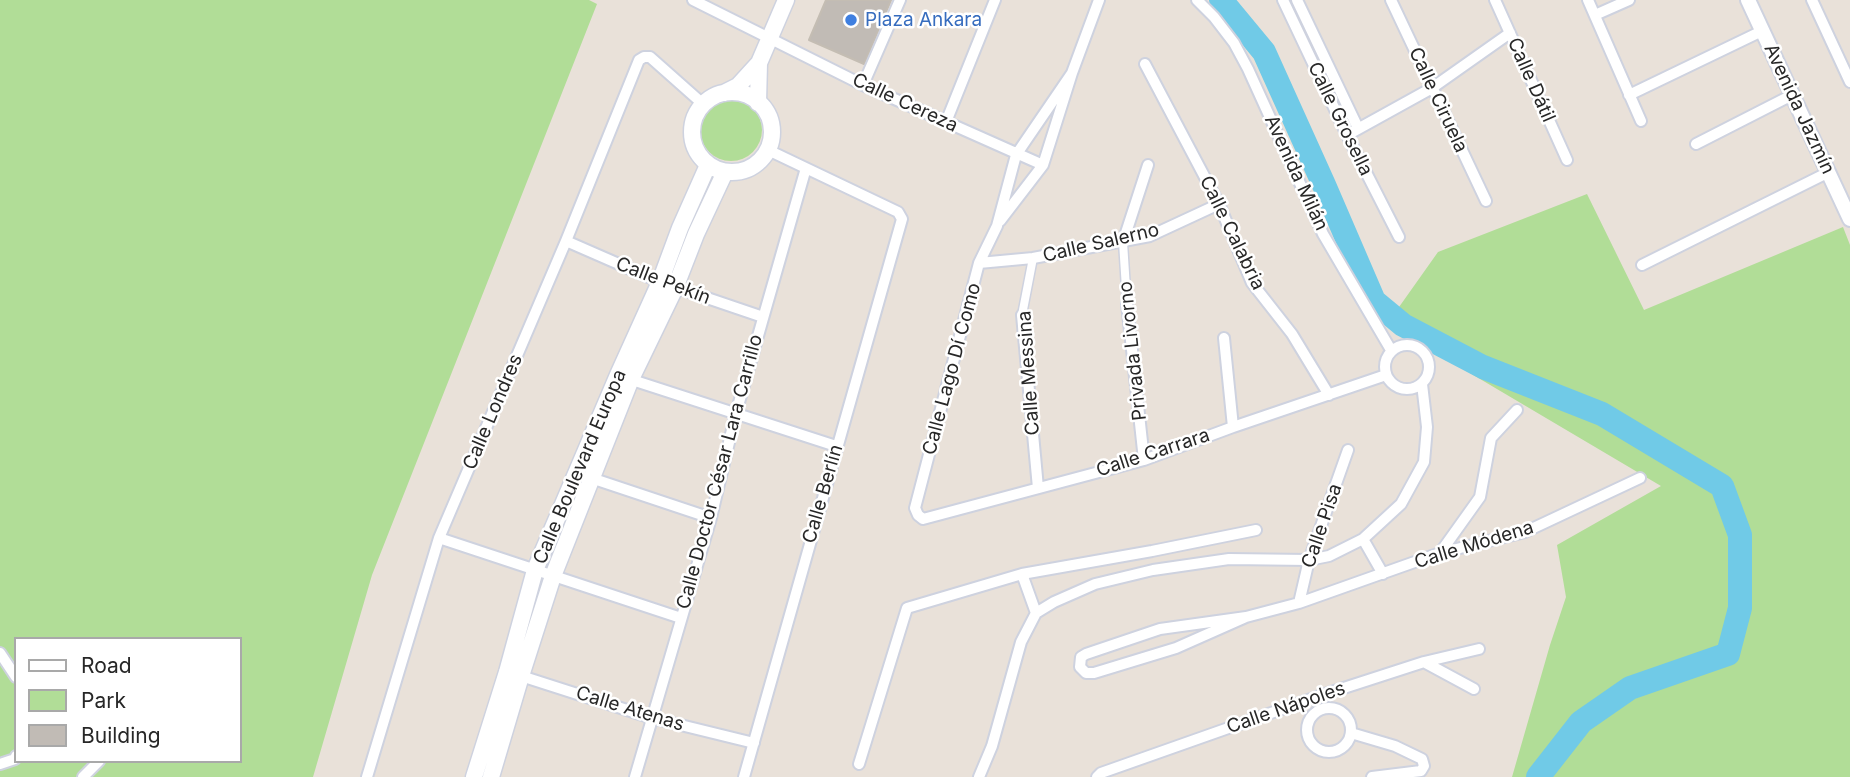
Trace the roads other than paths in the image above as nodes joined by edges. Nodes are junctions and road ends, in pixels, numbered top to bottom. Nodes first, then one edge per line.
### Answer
1 (693, 0) edge
2 (786, 0) edge
3 (900, 0) edge
4 (995, 0) edge
5 (1099, 0) edge
6 (1197, 0) edge
7 (1283, 0) edge
8 (1297, 0) edge
9 (1391, 0) edge
10 (1495, 0) edge
11 (1588, 0) edge
12 (1629, 0) edge
13 (1748, 0) edge
14 (1812, 0) edge
15 (1595, 15) junction
16 (1762, 32) junction
17 (1510, 33) junction
18 (770, 37) junction
19 (759, 63) junction
20 (1146, 64) dead end
21 (1072, 74) junction
22 (1850, 82) edge
23 (863, 85) junction
24 (1432, 88) junction
25 (724, 93) junction
26 (1629, 95) junction
27 (1792, 95) junction
28 (758, 103) junction
29 (703, 104) junction
30 (1641, 121) dead end
31 (946, 122) junction
32 (1358, 128) junction
33 (1347, 135) junction
34 (1696, 144) dead end
35 (768, 150) junction
36 (1016, 155) junction
37 (1567, 160) dead end
38 (708, 164) junction
39 (1043, 165) junction
40 (1148, 165) dead end
41 (806, 168) junction
42 (725, 172) junction
43 (1829, 172) junction
44 (1486, 201) dead end
45 (1219, 204) junction
46 (1850, 219) edge
47 (997, 226) junction
48 (680, 228) junction
49 (696, 234) junction
50 (1399, 237) dead end
51 (566, 241) junction
52 (1123, 242) junction
53 (1033, 258) junction
54 (979, 263) junction
55 (1642, 265) dead end
56 (667, 285) junction
57 (1127, 304) joint
58 (1021, 315) joint
59 (763, 317) junction
60 (1224, 338) dead end
61 (1391, 350) junction
62 (1386, 375) junction
63 (625, 377) junction
64 (1422, 384) junction
65 (1329, 395) junction
66 (1517, 410) dead end
67 (736, 413) junction
68 (1233, 426) junction
69 (836, 446) junction
70 (1349, 450) dead end
71 (1144, 460) junction
72 (576, 472) junction
73 (592, 478) junction
74 (1640, 478) dead end
75 (1038, 488) junction
76 (918, 515) joint
77 (711, 518) junction
78 (1256, 530) dead end
79 (439, 538) junction
80 (1363, 539) junction
81 (1152, 551) junction
82 (1440, 553) junction
83 (1309, 560) junction
84 (1153, 569) junction
85 (536, 570) junction
86 (1022, 574) junction
87 (1383, 574) junction
88 (553, 576) junction
89 (1299, 603) junction
90 (1036, 613) junction
91 (1246, 617) junction
92 (681, 618) junction
93 (1479, 649) dead end
94 (0, 653) edge
95 (1424, 662) junction
96 (14, 674) edge
97 (514, 674) junction
98 (1474, 689) dead end
99 (1319, 696) junction
100 (1324, 709) junction
101 (652, 718) junction
102 (1351, 733) junction
103 (754, 743) junction
104 (97, 763) edge
105 (859, 764) dead end
106 (1099, 775) edge
107 (485, 776) edge
108 (83, 777) edge
109 (367, 777) edge
110 (635, 777) edge
111 (744, 777) edge
112 (979, 777) edge
113 (1086, 777) edge
114 (1372, 777) edge

1 - 18 street, Calle Cereza
2 - 18 main road
3 - 23 street
4 - 31 street
5 - 21 street
6 - 61 street, Avenida Milán
7 - 33 street, Calle Grosella
8 - 32 street, Calle Grosella
9 - 24 street, Calle Ciruela
10 - 17 street, Calle Dátil
11 - 15 street
12 - 15 street
13 - 16 street, Avenida Jazmín
14 - 22 street
15 - 26 street
16 - 26 street
16 - 27 street, Avenida Jazmín
17 - 24 street
17 - 37 street, Calle Dátil
18 - 19 main road
18 - 23 street, Calle Cereza
19 - 25 main road
19 - 28 main road
20 - 45 street, Calle Calabria
21 - 36 street, Calle Lago Dí Como
21 - 39 street, Calle Lago Dí Como
23 - 31 street, Calle Cereza
24 - 32 street
24 - 44 street, Calle Ciruela
25 - 28 main road
25 - 29 main road
26 - 30 street
27 - 34 street
27 - 43 street, Avenida Jazmín
28 - 35 main road
29 - 38 main road
29 - 51 street, Calle Londres
31 - 36 street, Calle Cereza
32 - 33 street
33 - 50 street, Calle Grosella
35 - 41 street
35 - 42 main road
36 - 39 street, Calle Cereza
36 - 47 street, Calle Lago Dí Como
38 - 42 main road
38 - 48 main road, Calle Boulevard Europa
39 - 47 street, Calle Lago Dí Como
40 - 52 street
41 - 59 street, Calle Doctor César Lara Carrillo
41 - 69 street, Calle Berlín
42 - 49 main road, Calle Boulevard Europa
43 - 46 street, Avenida Jazmín
43 - 55 street
45 - 52 street, Calle Salerno
45 - 65 street, Calle Calabria
47 - 54 street, Calle Lago Dí Como
48 - 49 main road
48 - 56 main road, Calle Boulevard Europa
49 - 56 main road, Calle Boulevard Europa
51 - 56 street, Calle Pekín
51 - 79 street, Calle Londres
52 - 53 street, Calle Salerno
52 - 57 street, Privada Livorno
53 - 54 street, Calle Salerno
53 - 58 street, Calle Messina
54 - 76 street, Calle Lago Dí Como
56 - 59 street, Calle Pekín
56 - 63 main road, Calle Boulevard Europa
57 - 71 street, Privada Livorno
58 - 75 street, Calle Messina
59 - 67 street, Calle Doctor César Lara Carrillo
60 - 68 street
61 - 62 street
61 - 64 street
62 - 64 street
62 - 65 street, Calle Carrara
63 - 67 street
63 - 72 main road, Calle Boulevard Europa
63 - 73 main road, Calle Boulevard Europa
64 - 80 street
65 - 68 street, Calle Carrara
66 - 82 street
67 - 69 street
67 - 77 street, Calle Doctor César Lara Carrillo
68 - 71 street, Calle Carrara
69 - 103 street, Calle Berlín
70 - 83 street, Calle Pisa
71 - 75 street, Calle Carrara
72 - 73 street
72 - 85 main road, Calle Boulevard Europa
73 - 77 street
73 - 88 main road, Calle Boulevard Europa
74 - 82 street, Calle Módena
75 - 76 street, Calle Carrara
77 - 92 street, Calle Doctor César Lara Carrillo
78 - 81 street
79 - 85 street
79 - 109 street, Calle Londres
80 - 83 street
80 - 87 street
81 - 84 street
81 - 86 street
82 - 87 street, Calle Módena
83 - 84 street
83 - 89 street, Calle Pisa
84 - 90 street
85 - 88 street
85 - 97 main road, Calle Boulevard Europa
86 - 90 street
86 - 105 street
87 - 89 street, Calle Módena
88 - 92 street
88 - 97 main road, Calle Boulevard Europa
89 - 91 street, Calle Módena
90 - 112 street
91 - 91 street, Calle Módena
92 - 101 street, Calle Doctor César Lara Carrillo
93 - 95 street, Calle Nápoles
94 - 96 street
95 - 98 street
95 - 99 street, Calle Nápoles
97 - 101 street, Calle Atenas
97 - 107 main road, Calle Boulevard Europa
99 - 100 street
99 - 106 street, Calle Nápoles
100 - 102 street
100 - 102 street
101 - 103 street, Calle Atenas
101 - 110 street, Calle Doctor César Lara Carrillo
102 - 114 street
103 - 111 street, Calle Berlín
104 - 108 street
106 - 113 street, Calle Nápoles

